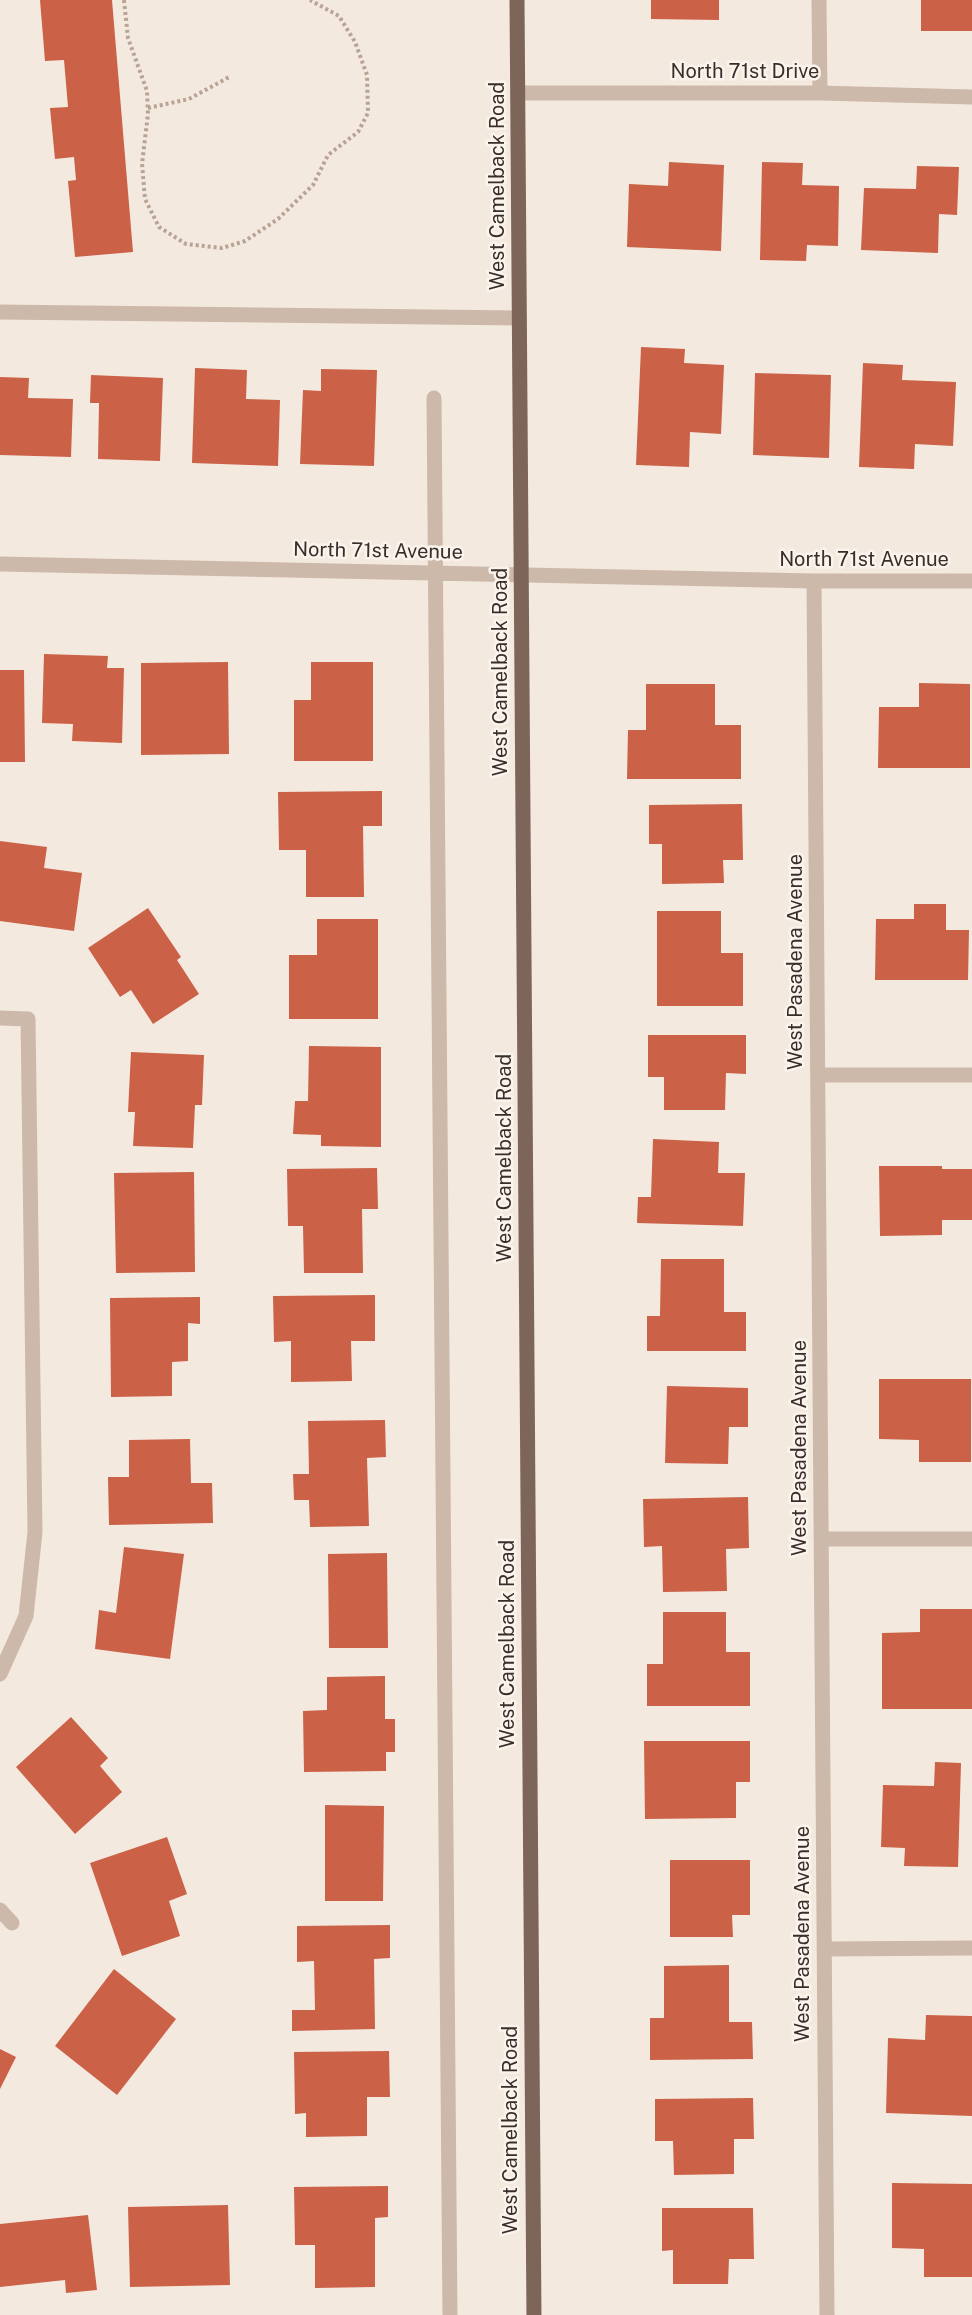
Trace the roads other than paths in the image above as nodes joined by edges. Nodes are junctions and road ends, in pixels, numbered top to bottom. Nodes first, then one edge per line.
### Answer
1 (518, 0) edge
2 (819, 0) edge
3 (518, 93) junction
4 (820, 93) junction
5 (972, 97) edge
6 (0, 312) edge
7 (519, 318) junction
8 (434, 398) dead end
9 (0, 564) edge
10 (434, 573) junction
11 (522, 575) junction
12 (814, 581) junction
13 (972, 581) edge
14 (0, 1018) edge
15 (818, 1075) junction
16 (972, 1075) edge
17 (821, 1539) junction
18 (972, 1539) edge
19 (0, 1674) edge
20 (0, 1910) edge
21 (12, 1923) dead end
22 (972, 1948) edge
23 (824, 1949) junction
24 (450, 2315) edge
25 (534, 2315) edge
26 (827, 2315) edge

1 - 3 main road, West Camelback Road
2 - 4 street
3 - 4 street, North 71st Drive
3 - 7 main road, West Camelback Road
4 - 5 street, North 71st Drive
6 - 7 street
7 - 11 main road, West Camelback Road
8 - 10 street
9 - 10 street, North 71st Avenue
10 - 11 street, North 71st Avenue
10 - 24 street
11 - 12 street, North 71st Avenue
11 - 25 main road, West Camelback Road
12 - 13 street, North 71st Avenue
12 - 15 street, West Pasadena Avenue
14 - 19 street
15 - 16 street
15 - 17 street, West Pasadena Avenue
17 - 18 street
17 - 23 street, West Pasadena Avenue
20 - 21 street
22 - 23 street
23 - 26 street, West Pasadena Avenue

